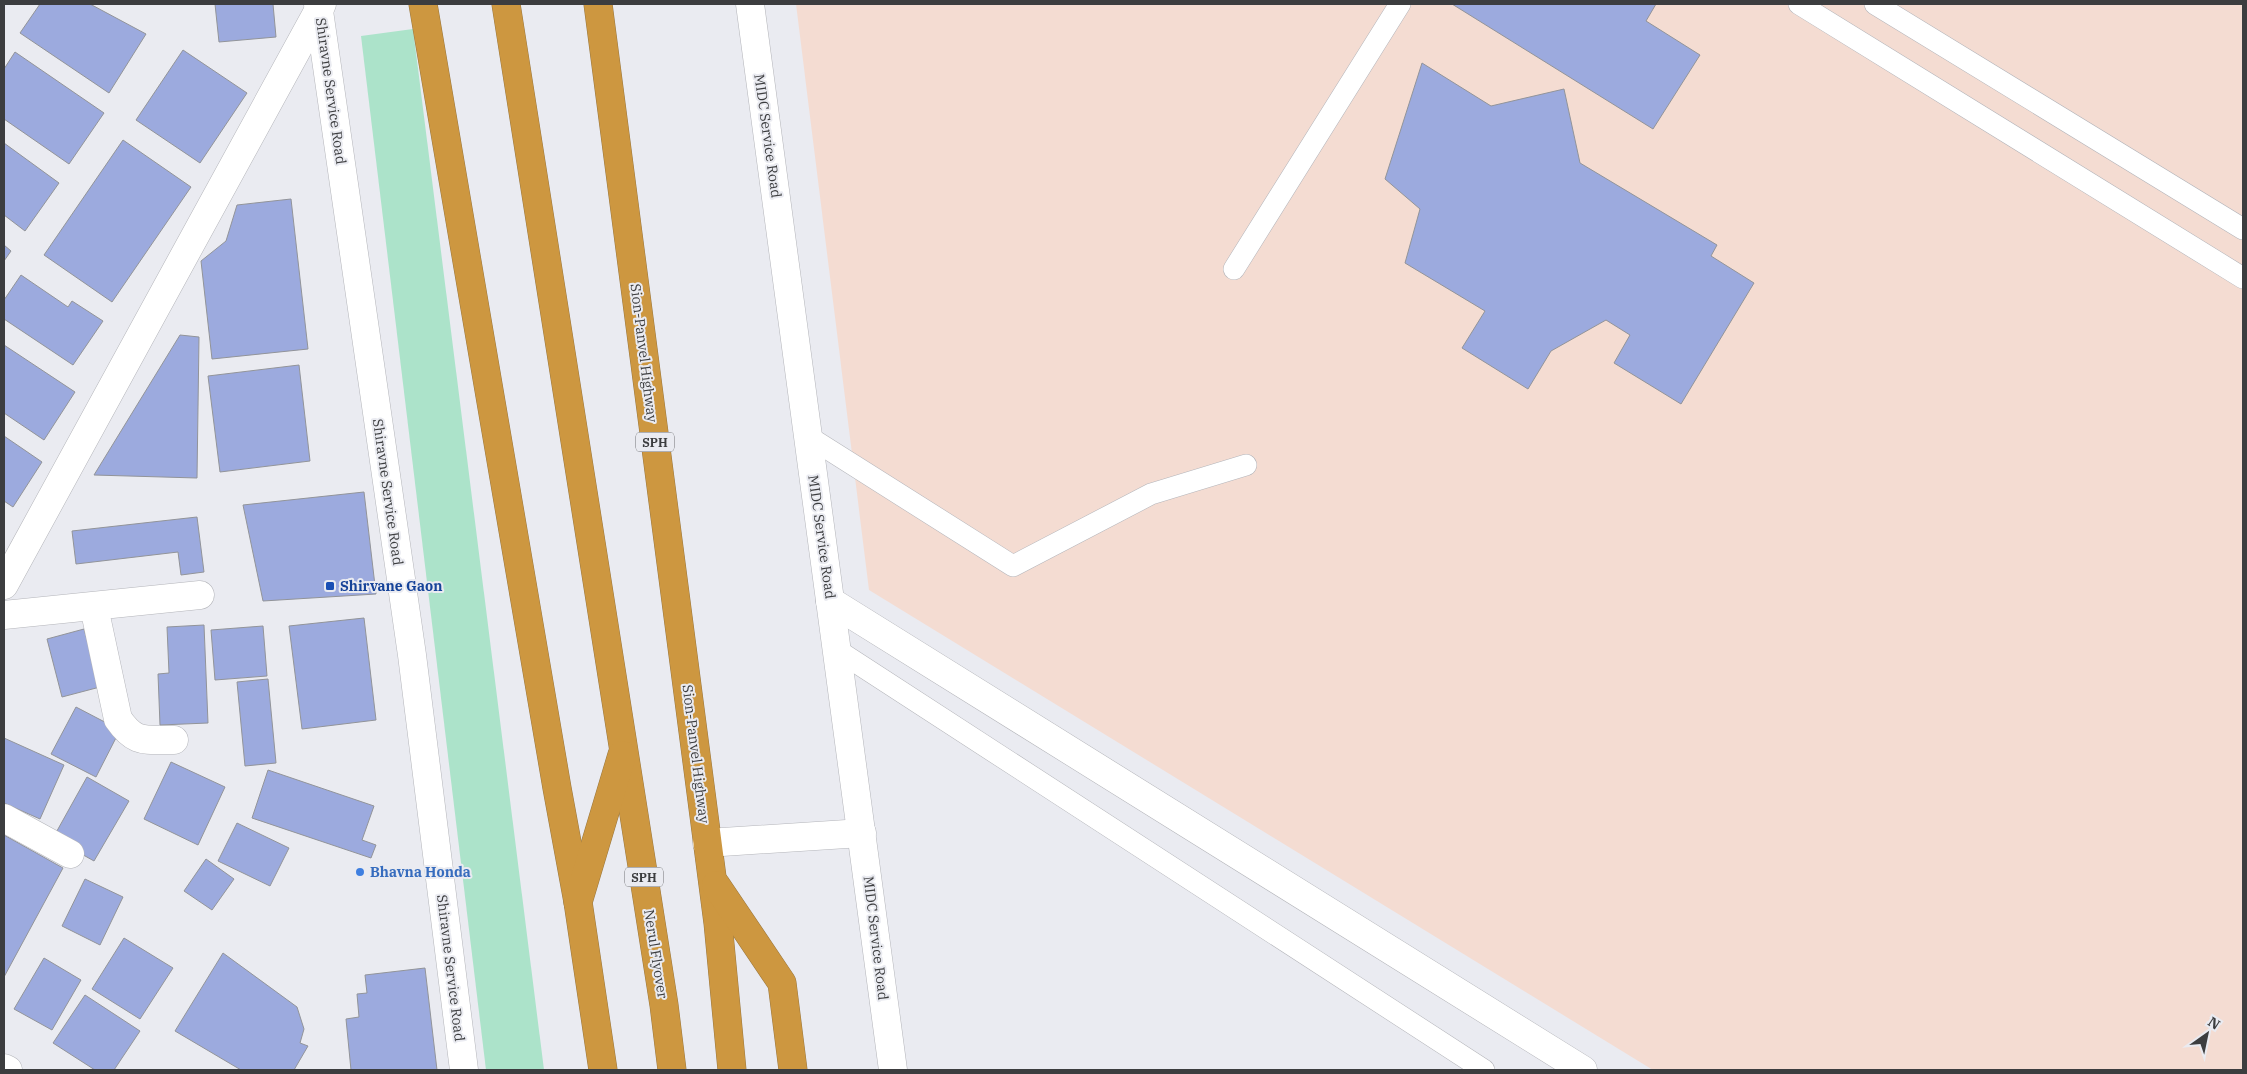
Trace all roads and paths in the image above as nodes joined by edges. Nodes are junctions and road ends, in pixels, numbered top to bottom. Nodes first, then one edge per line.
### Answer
1 (423, 4) edge
2 (506, 4) edge
3 (598, 4) edge
4 (750, 4) edge
5 (1799, 4) edge
6 (1875, 4) edge
7 (321, 5) edge
8 (1395, 5) edge
9 (2243, 229) edge
10 (1234, 269) dead end
11 (2243, 278) edge
12 (808, 437) junction
13 (1246, 464) dead end
14 (4, 585) edge
15 (200, 595) dead end
16 (830, 601) junction
17 (94, 607) junction
18 (4, 615) edge
19 (837, 650) junction
20 (174, 740) dead end
21 (624, 748) junction
22 (4, 818) edge
23 (862, 833) junction
24 (707, 843) junction
25 (70, 854) dead end
26 (712, 880) junction
27 (578, 902) junction
28 (4, 1068) edge
29 (8, 1070) edge
30 (464, 1070) edge
31 (603, 1070) edge
32 (672, 1070) edge
33 (732, 1070) edge
34 (793, 1070) edge
35 (893, 1070) edge
36 (1484, 1070) edge
37 (1582, 1070) edge

1 - 27 highway
2 - 21 highway, SPH
3 - 24 highway, Sion-Panvel Highway / SPH
4 - 12 street, MIDC Service Road
5 - 11 lane
6 - 9 lane
7 - 14 street
7 - 30 street, Shiravne Service Road
8 - 10 lane
12 - 13 lane
12 - 16 street, MIDC Service Road
15 - 17 street
16 - 19 street, MIDC Service Road
16 - 37 street
17 - 18 street
17 - 20 street
19 - 23 street, MIDC Service Road
19 - 36 lane
21 - 27 highway
21 - 32 highway, Nerul Flyover / SPH
22 - 25 street
23 - 24 street
23 - 35 street, MIDC Service Road
24 - 26 highway, Sion-Panvel Highway / SPH
26 - 33 highway, SPH
26 - 34 highway
27 - 31 highway
28 - 29 street

